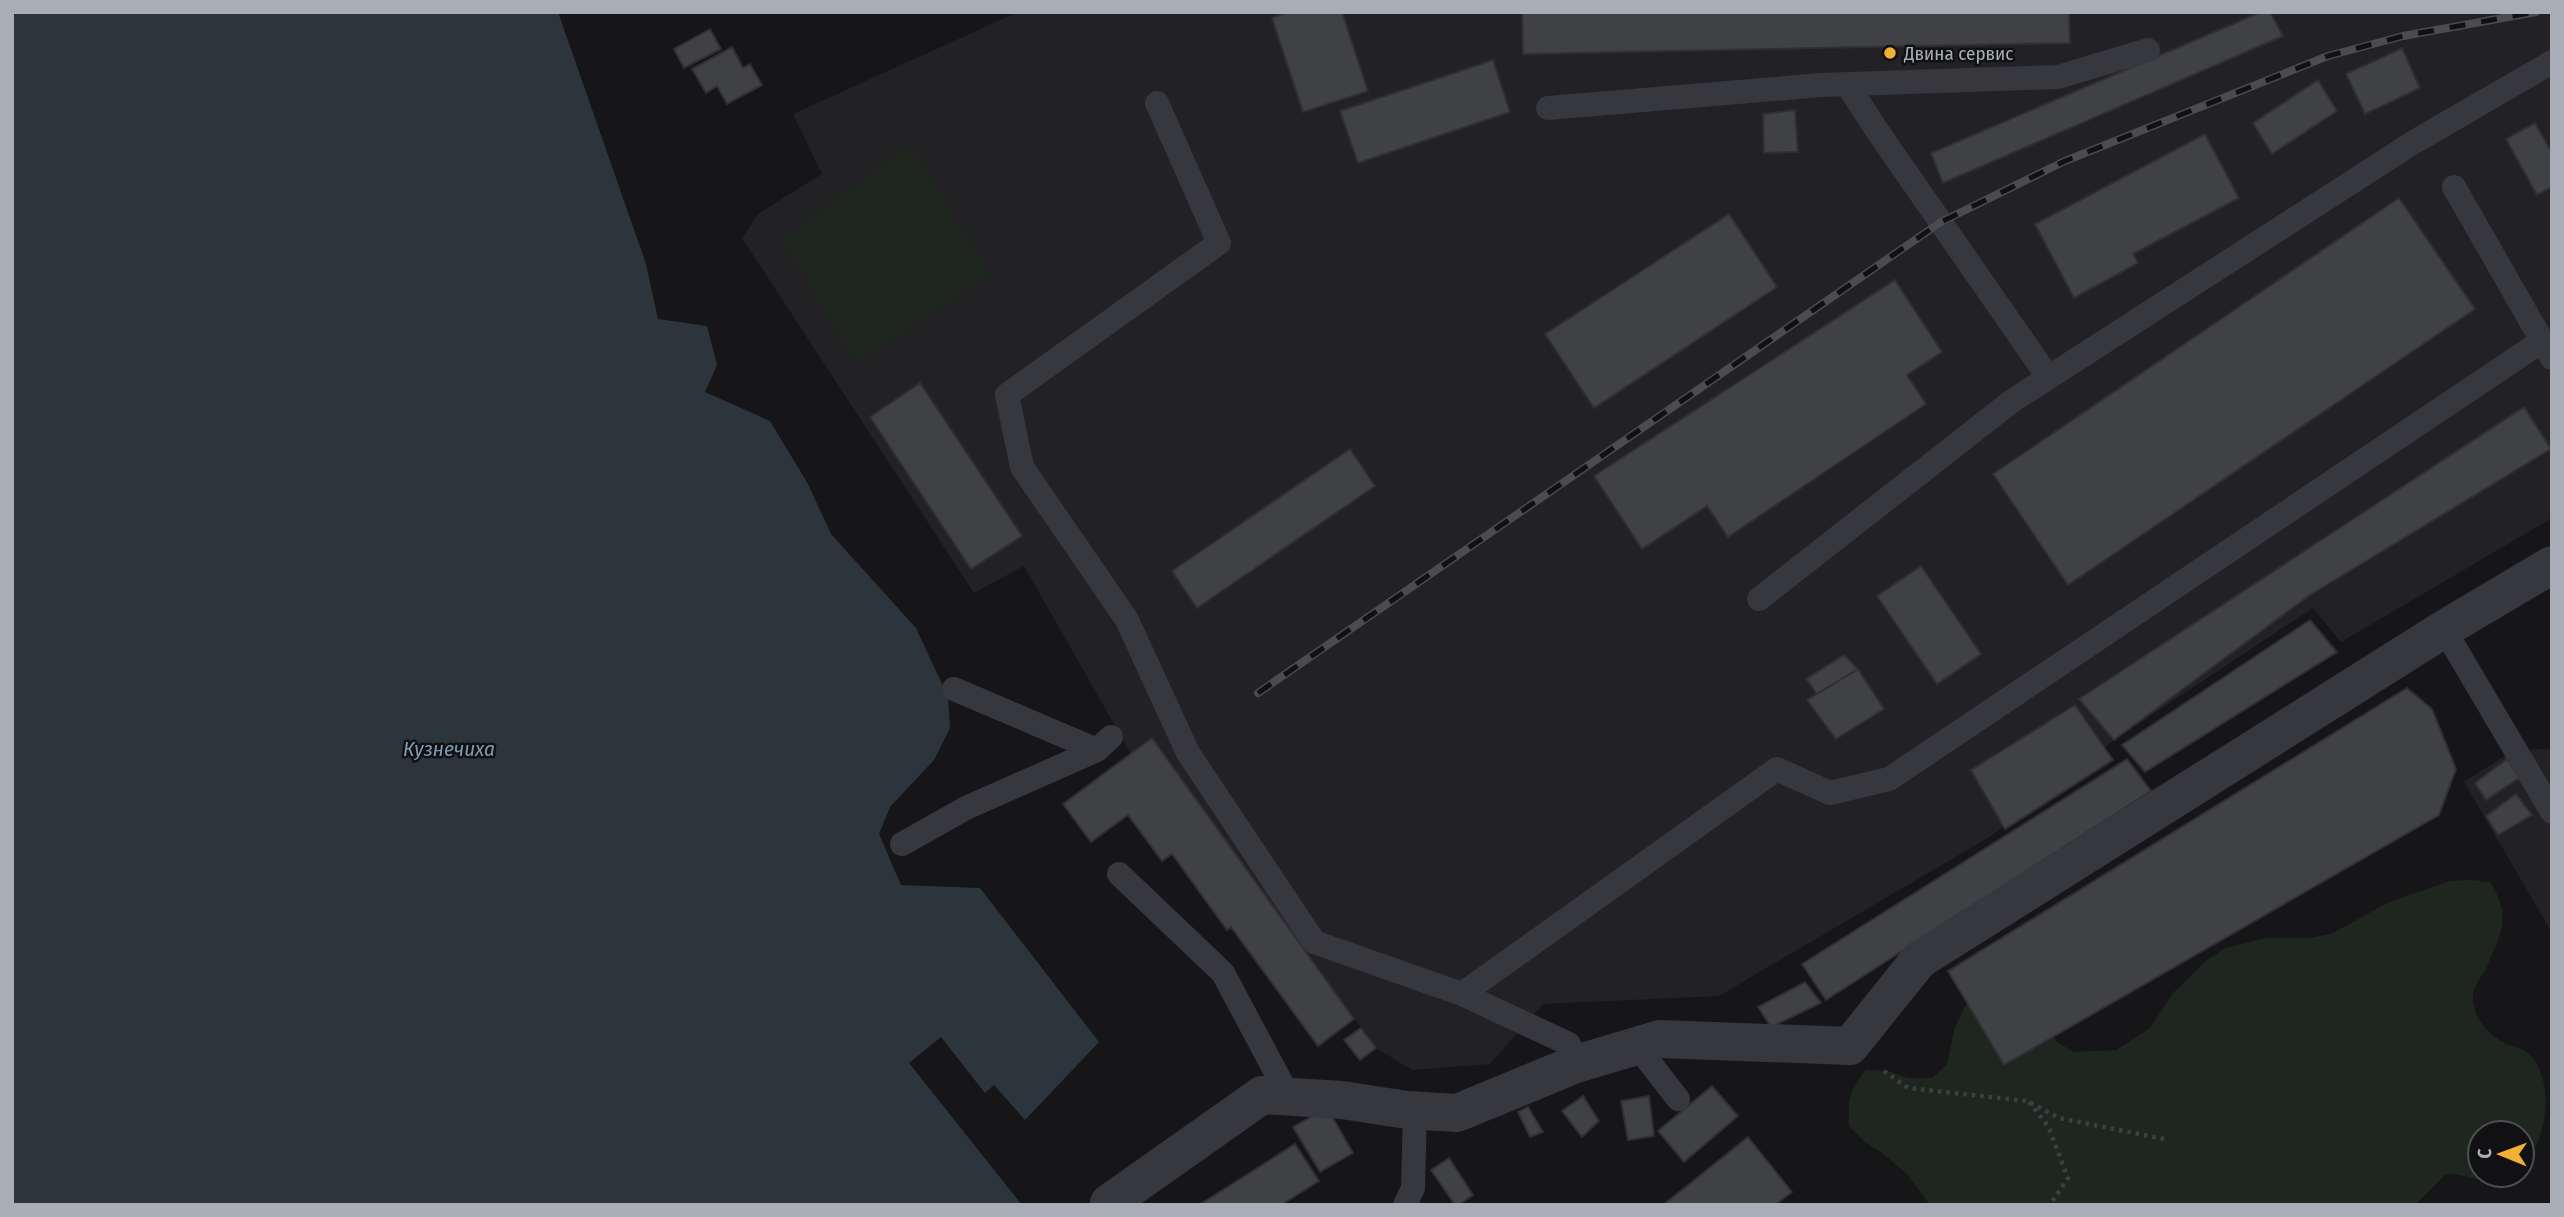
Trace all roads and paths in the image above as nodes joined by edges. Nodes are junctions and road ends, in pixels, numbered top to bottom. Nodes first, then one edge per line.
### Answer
1 (2148, 50) dead end
2 (2552, 62) edge
3 (1847, 84) junction
4 (1157, 103) dead end
5 (1548, 108) dead end
6 (2454, 187) dead end
7 (2547, 350) edge
8 (2048, 377) junction
9 (2552, 565) edge
10 (1759, 599) dead end
11 (2444, 629) junction
12 (954, 689) dead end
13 (2552, 812) edge
14 (902, 844) dead end
15 (1119, 873) dead end
16 (1462, 994) junction
17 (1637, 1045) junction
18 (1850, 1046) junction
19 (1576, 1064) junction
20 (1290, 1097) junction
21 (1678, 1100) dead end
22 (2027, 1101) junction
23 (1415, 1111) junction
24 (2164, 1139) dead end
25 (1108, 1203) edge
26 (1405, 1205) edge
27 (2050, 1205) edge

1 - 3 lane
2 - 8 lane
3 - 5 lane
3 - 8 lane
4 - 16 lane
6 - 7 lane
7 - 16 lane
8 - 10 lane
9 - 11 street
11 - 13 lane
11 - 18 street
12 - 14 lane
15 - 20 lane
16 - 19 lane
17 - 18 street
17 - 19 street
17 - 21 lane
18 - 22 path
19 - 23 street
20 - 23 street
20 - 25 street
22 - 24 path
22 - 27 path
23 - 26 lane

